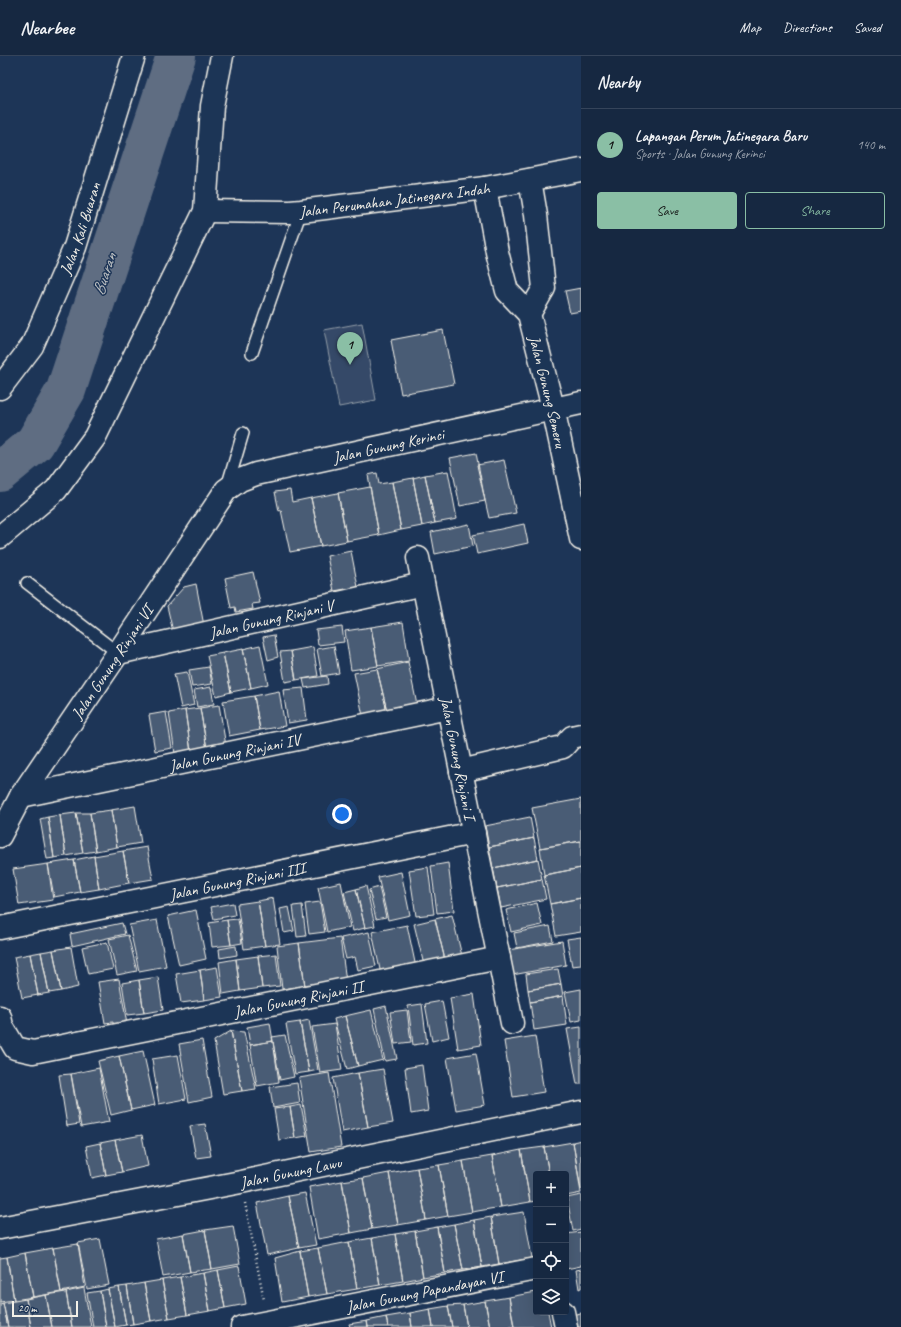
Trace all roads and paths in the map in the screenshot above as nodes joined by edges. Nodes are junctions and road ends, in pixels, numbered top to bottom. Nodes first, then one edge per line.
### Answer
1 (134, 56) edge
2 (222, 56) edge
3 (581, 170) edge
4 (530, 180) junction
5 (485, 188) junction
6 (205, 211) junction
7 (301, 211) junction
8 (529, 314) junction
9 (252, 353) dead end
10 (0, 388) edge
11 (581, 403) edge
12 (553, 408) junction
13 (243, 433) dead end
14 (226, 490) junction
15 (0, 537) edge
16 (581, 539) edge
17 (418, 558) dead end
18 (27, 583) dead end
19 (423, 584) junction
20 (118, 653) junction
21 (448, 708) junction
22 (581, 736) edge
23 (572, 750) edge
24 (461, 771) junction
25 (21, 796) junction
26 (474, 833) junction
27 (0, 836) edge
28 (0, 928) edge
29 (499, 958) junction
30 (0, 1016) edge
31 (512, 1022) dead end
32 (581, 1112) edge
33 (241, 1182) junction
34 (0, 1228) edge
35 (533, 1270) edge
36 (564, 1315) edge
37 (268, 1322) junction
38 (242, 1327) edge
39 (566, 1327) edge

1 - 10 street, Jalan Kali Buaran
2 - 6 street
3 - 4 street, Jalan Perumahan Jatinegara Indah
4 - 5 street, Jalan Perumahan Jatinegara Indah
4 - 8 street, Jalan Gunung Semeru
5 - 7 street, Jalan Perumahan Jatinegara Indah
5 - 8 street, Jalan Gunung Semeru
6 - 7 street, Jalan Perumahan Jatinegara Indah
6 - 15 street
7 - 9 lane
8 - 12 street, Jalan Gunung Semeru
11 - 12 street, Jalan Gunung Kerinci
12 - 14 street, Jalan Gunung Kerinci
12 - 16 street, Jalan Gunung Semeru
13 - 14 lane
14 - 20 street, Jalan Gunung Rinjani VI
17 - 19 street, Jalan Gunung Rinjani I
18 - 20 lane
19 - 20 street, Jalan Gunung Rinjani V
19 - 21 street, Jalan Gunung Rinjani I
20 - 25 street, Jalan Gunung Rinjani VI
21 - 24 street, Jalan Gunung Rinjani I
21 - 25 street, Jalan Gunung Rinjani IV
22 - 23 street
23 - 24 street
24 - 26 street, Jalan Gunung Rinjani I
25 - 27 street, Jalan Gunung Rinjani VI
26 - 28 street, Jalan Gunung Rinjani III
26 - 29 street, Jalan Gunung Rinjani I
29 - 30 street, Jalan Gunung Rinjani II
29 - 31 street
32 - 33 street, Jalan Gunung Lawu
33 - 34 street, Jalan Gunung Lawu
33 - 37 path
35 - 37 street, Jalan Gunung Papandayan VI
36 - 39 street
37 - 38 street, Jalan Gunung Papandayan VI

